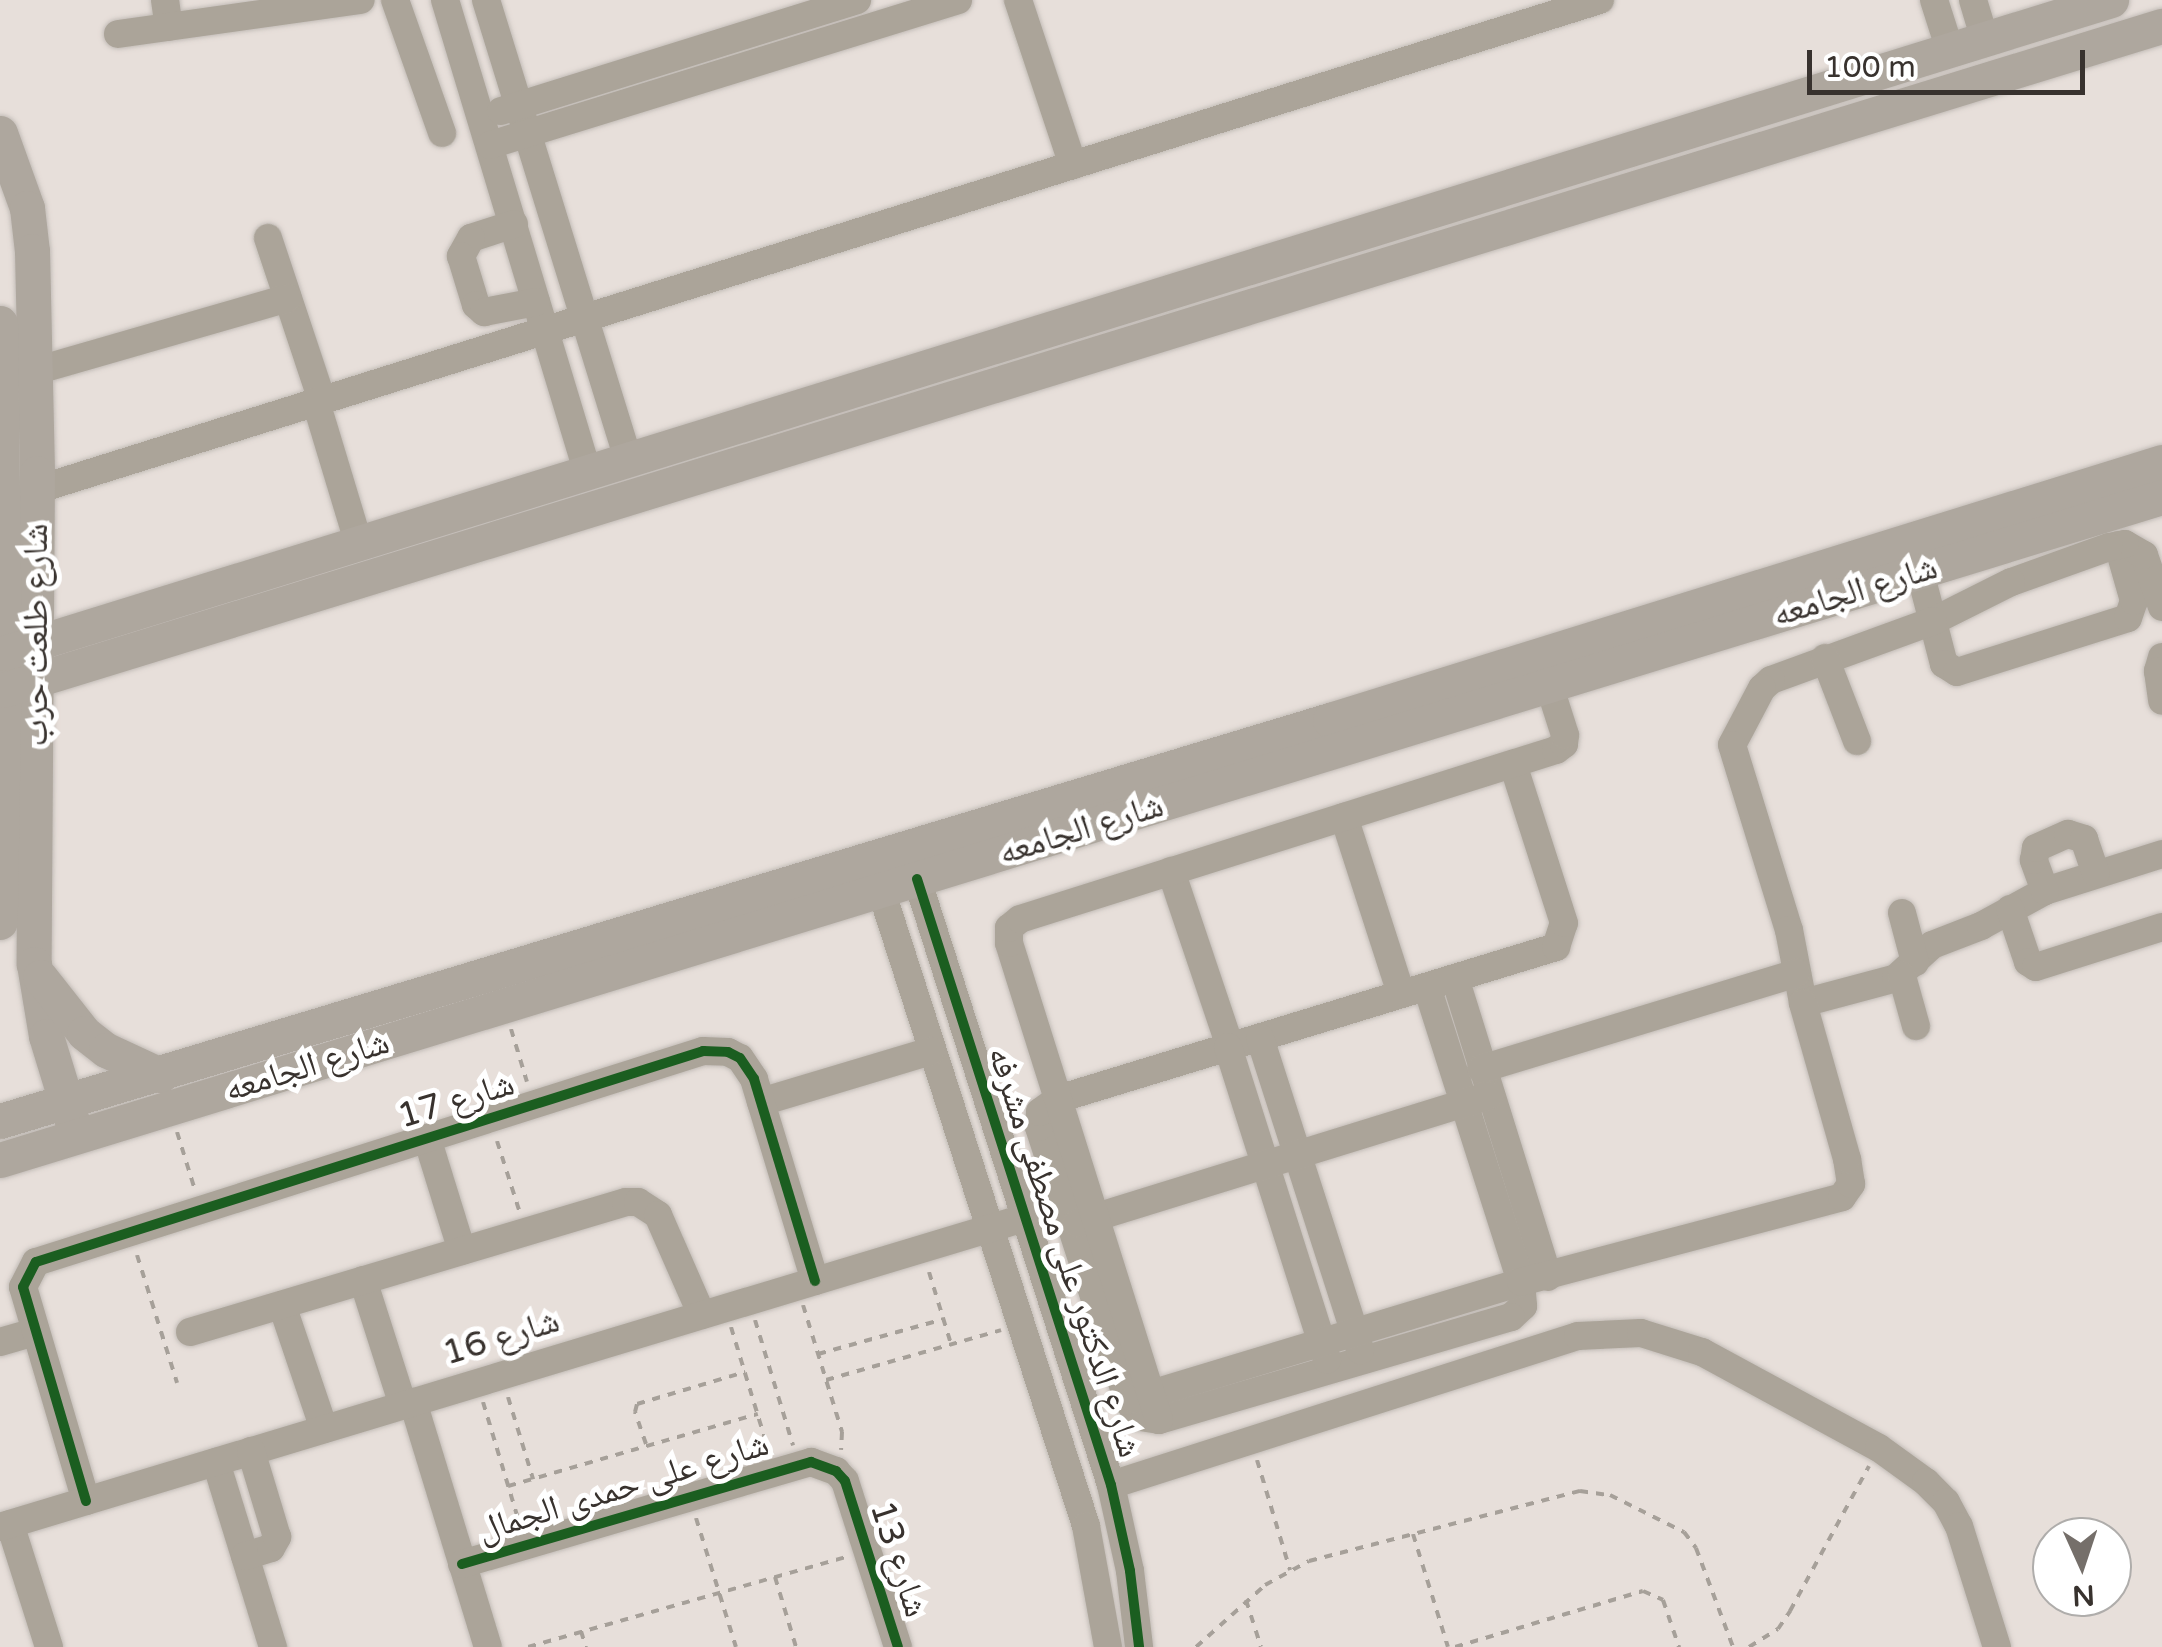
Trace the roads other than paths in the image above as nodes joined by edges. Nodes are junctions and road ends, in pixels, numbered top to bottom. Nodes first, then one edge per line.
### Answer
1 (361, 0) edge
2 (397, 0) edge
3 (445, 0) edge
4 (486, 0) edge
5 (857, 0) edge
6 (1018, 0) edge
7 (1600, 0) edge
8 (1934, 0) edge
9 (1973, 0) edge
10 (2111, 0) edge
11 (943, 2) edge
12 (828, 9) junction
13 (167, 13) edge
14 (2162, 26) edge
15 (118, 34) dead end
16 (837, 38) junction
17 (1985, 40) junction
18 (1950, 50) junction
19 (1996, 76) junction
20 (1960, 86) junction
21 (518, 105) junction
22 (482, 116) junction
23 (442, 132) dead end
24 (0, 133) edge
25 (526, 133) junction
26 (490, 144) junction
27 (1073, 164) junction
28 (514, 224) junction
29 (268, 238) dead end
30 (288, 298) junction
31 (536, 302) junction
32 (583, 318) junction
33 (0, 323) edge
34 (544, 330) junction
35 (35, 371) junction
36 (319, 401) junction
37 (628, 460) junction
38 (2162, 462) edge
39 (588, 473) junction
40 (36, 490) junction
41 (640, 495) junction
42 (2162, 497) edge
43 (599, 508) junction
44 (359, 544) junction
45 (2118, 544) junction
46 (1920, 572) junction
47 (250, 595) junction
48 (2162, 606) edge
49 (1933, 621) junction
50 (20, 648) junction
51 (2162, 656) edge
52 (1825, 658) junction
53 (19, 685) junction
54 (1549, 685) junction
55 (2162, 701) edge
56 (1334, 735) junction
57 (1857, 742) dead end
58 (1513, 764) junction
59 (1344, 817) junction
60 (2162, 854) edge
61 (1172, 871) junction
62 (2096, 873) junction
63 (917, 879) junction
64 (881, 890) junction
65 (2045, 891) junction
66 (2010, 909) junction
67 (1902, 913) dead end
68 (0, 922) edge
69 (2162, 927) edge
70 (34, 964) junction
71 (1909, 969) junction
72 (1797, 973) junction
73 (1455, 978) junction
74 (1414, 991) junction
75 (1803, 1003) junction
76 (1916, 1026) dead end
77 (1260, 1038) junction
78 (1229, 1047) junction
79 (931, 1052) junction
80 (160, 1074) junction
81 (1478, 1088) junction
82 (1058, 1098) junction
83 (66, 1101) junction
84 (761, 1102) junction
85 (0, 1121) edge
86 (78, 1136) junction
87 (426, 1138) junction
88 (1297, 1154) junction
89 (0, 1159) edge
90 (1265, 1164) junction
91 (1024, 1218) junction
92 (1083, 1221) junction
93 (988, 1229) junction
94 (462, 1251) junction
95 (363, 1280) junction
96 (1534, 1280) junction
97 (806, 1284) junction
98 (11, 1290) edge
99 (282, 1305) junction
100 (726, 1308) junction
101 (36, 1332) junction
102 (190, 1332) dead end
103 (1354, 1333) junction
104 (0, 1342) edge
105 (1322, 1343) junction
106 (1363, 1361) junction
107 (1330, 1370) junction
108 (408, 1404) junction
109 (1146, 1405) junction
110 (324, 1429) junction
111 (251, 1451) junction
112 (216, 1462) junction
113 (787, 1467) joint
114 (1111, 1486) junction
115 (86, 1501) junction
116 (5, 1526) edge
117 (245, 1556) junction
118 (462, 1564) junction
119 (50, 1647) edge
120 (273, 1647) edge
121 (488, 1647) edge
122 (898, 1647) edge
123 (1108, 1647) edge
124 (1139, 1647) edge
125 (1997, 1647) edge

1 - 13 street
2 - 23 street
3 - 22 street
4 - 21 street
5 - 12 street
6 - 27 street
7 - 27 street
8 - 18 street
9 - 17 street
10 - 17 main road
11 - 16 street
12 - 16 street
12 - 21 street
13 - 15 street
14 - 19 main road
16 - 25 street
17 - 18 main road
17 - 19 main road
18 - 20 main road
18 - 37 main road
19 - 20 main road
20 - 41 main road
21 - 22 street
21 - 25 street
22 - 26 street
24 - 35 main road, شارع طلعت حرب
25 - 26 street
25 - 32 street
26 - 28 street
27 - 32 street
28 - 31 street
28 - 31 street
29 - 30 street
30 - 35 street
30 - 36 street
31 - 34 street
32 - 34 street
32 - 37 street
33 - 50 main road, شارع طلعت حرب
34 - 36 street
34 - 39 street
35 - 40 main road, شارع طلعت حرب
36 - 40 street
36 - 44 street
37 - 39 main road
37 - 41 main road
38 - 56 main road, شارع الجامعه
39 - 43 main road
39 - 44 main road
40 - 50 main road, شارع طلعت حرب
41 - 43 main road
42 - 46 main road, شارع الجامعه
43 - 47 main road
44 - 47 main road
45 - 48 street
45 - 49 street
45 - 49 street
46 - 49 street
46 - 54 main road, شارع الجامعه
47 - 50 main road
47 - 53 main road
49 - 52 street
50 - 53 main road, شارع طلعت حرب
51 - 55 street
52 - 57 street
52 - 72 street
53 - 68 main road, شارع طلعت حرب
53 - 70 main road, شارع طلعت حرب
54 - 56 main road, شارع الجامعه
54 - 58 street
56 - 63 main road, شارع الجامعه
56 - 80 main road, شارع الجامعه
58 - 59 street
58 - 73 street
59 - 61 street
59 - 74 street
60 - 62 street
61 - 78 street
61 - 82 street
62 - 65 street
62 - 65 street
63 - 64 main road, شارع الجامعه
63 - 91 street, شارع الدكتور على مصطفى مشرفه
64 - 79 street, شارع الدكتور على مصطفى مشرفه
64 - 86 main road, شارع الجامعه
65 - 66 street
66 - 69 street
66 - 71 street
67 - 71 street
70 - 80 main road
70 - 83 main road, شارع طلعت حرب
71 - 75 street
71 - 76 street
72 - 75 street
72 - 81 street
73 - 74 street
73 - 81 street
74 - 77 street
74 - 81 street
75 - 96 street
77 - 78 street
77 - 88 street
78 - 82 street
78 - 90 street
79 - 84 street
79 - 93 street, شارع الدكتور على مصطفى مشرفه
80 - 83 main road, شارع الجامعه
81 - 88 street
81 - 96 street
82 - 92 street
83 - 85 main road, شارع الجامعه
83 - 86 main road, شارع طلعت حرب
84 - 87 street, شارع 17
84 - 97 street, شارع 17
86 - 89 main road, شارع الجامعه
87 - 94 street
87 - 98 street, شارع 17
88 - 90 street
88 - 103 street
90 - 92 street
90 - 105 street
91 - 93 street, شارع 16
91 - 114 street, شارع الدكتور على مصطفى مشرفه
92 - 109 street
93 - 97 street, شارع 16
93 - 123 street, شارع الدكتور على مصطفى مشرفه
94 - 95 street
94 - 100 street
95 - 99 street
95 - 108 street
96 - 103 street
96 - 106 street
97 - 100 street, شارع 16
98 - 101 street, شارع 17
99 - 102 street
99 - 110 street
100 - 108 street, شارع 16
101 - 104 street
101 - 115 street, شارع 17
103 - 105 street
103 - 106 street
105 - 107 street
105 - 109 street
106 - 107 street
107 - 109 street
108 - 110 street, شارع 16
108 - 118 street
110 - 111 street, شارع 16
111 - 112 street, شارع 16
111 - 117 street
112 - 115 street, شارع 16
112 - 117 street
113 - 118 street, شارع على حمدى الجمال
113 - 122 street, شارع 13
114 - 124 street, شارع الدكتور على مصطفى مشرفه
114 - 125 street
115 - 116 street, شارع 16
116 - 119 street
117 - 120 street
118 - 121 street

